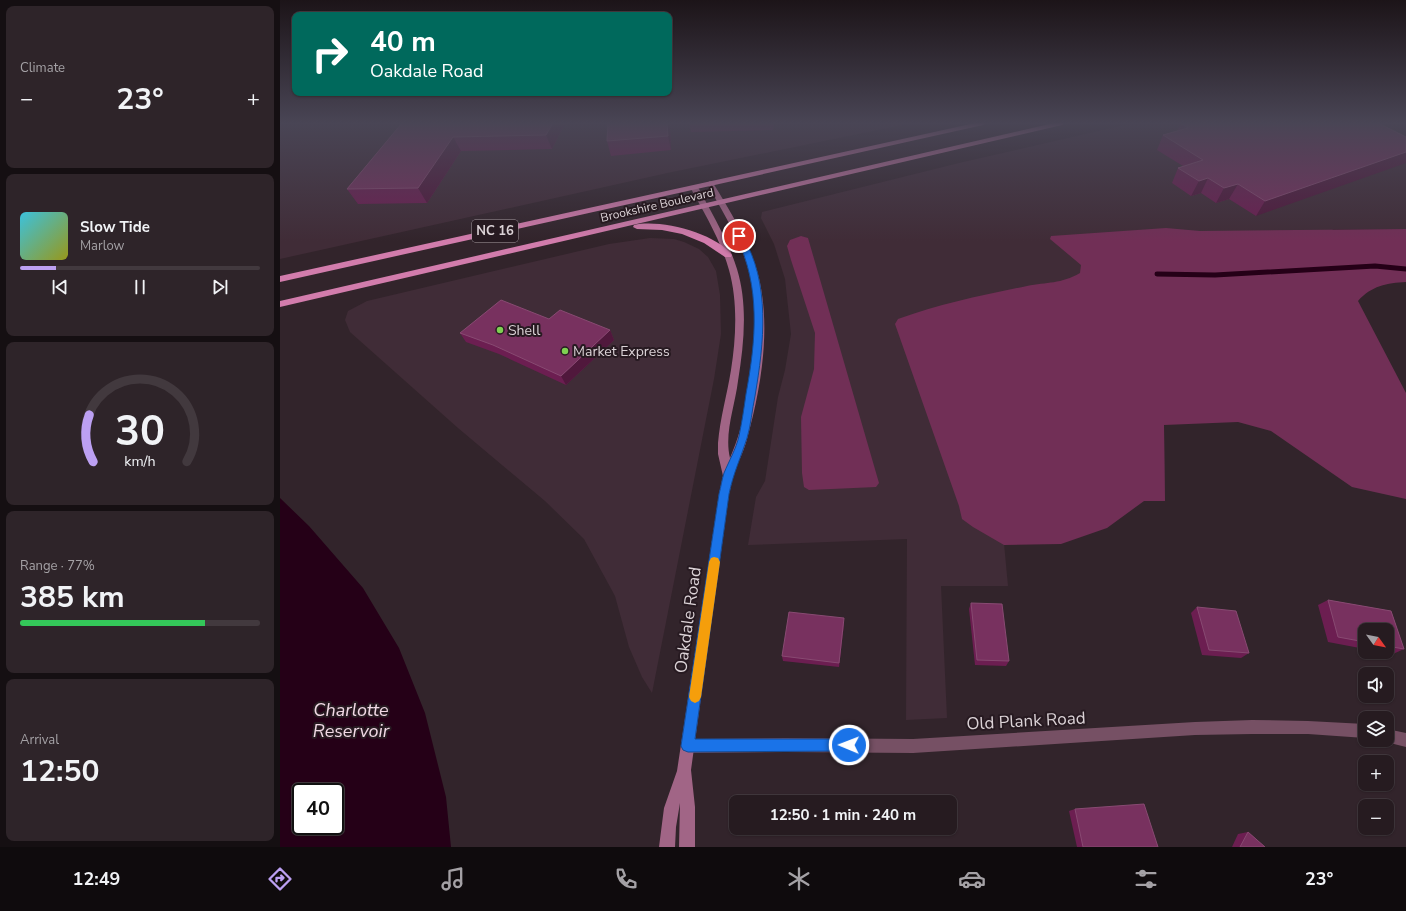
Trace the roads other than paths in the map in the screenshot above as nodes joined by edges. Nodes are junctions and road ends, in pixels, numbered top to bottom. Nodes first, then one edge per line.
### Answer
1 (803, 163) edge
2 (891, 163) edge
3 (710, 183) junction
4 (694, 187) junction
5 (721, 202) junction
6 (704, 206) junction
7 (606, 229) junction
8 (728, 255) junction
9 (280, 279) edge
10 (280, 304) edge
11 (728, 475) junction
12 (1358, 730) edge
13 (1394, 737) edge
14 (1406, 740) edge
15 (688, 746) junction
16 (684, 770) junction
17 (666, 847) edge
18 (687, 847) edge

1 - 3 highway, Brookshire Boulevard / NC 16
2 - 5 highway, Brookshire Boulevard / NC 16
3 - 4 highway, Brookshire Boulevard / NC 16
3 - 5 main road, Oakdale Road
4 - 6 main road, Oakdale Road
4 - 9 highway, Brookshire Boulevard / NC 16
5 - 6 highway, Brookshire Boulevard / NC 16
5 - 11 main road, Oakdale Road
6 - 7 highway, Brookshire Boulevard / NC 16
6 - 8 main road, Oakdale Road
7 - 8 highway
7 - 10 highway, Brookshire Boulevard / NC 16
8 - 11 main road, Oakdale Road
11 - 15 main road, Oakdale Road
12 - 15 street, Old Plank Road
13 - 14 street
15 - 16 main road, Oakdale Road
16 - 17 main road, Oakdale Road
16 - 18 main road, Oakdale Road

